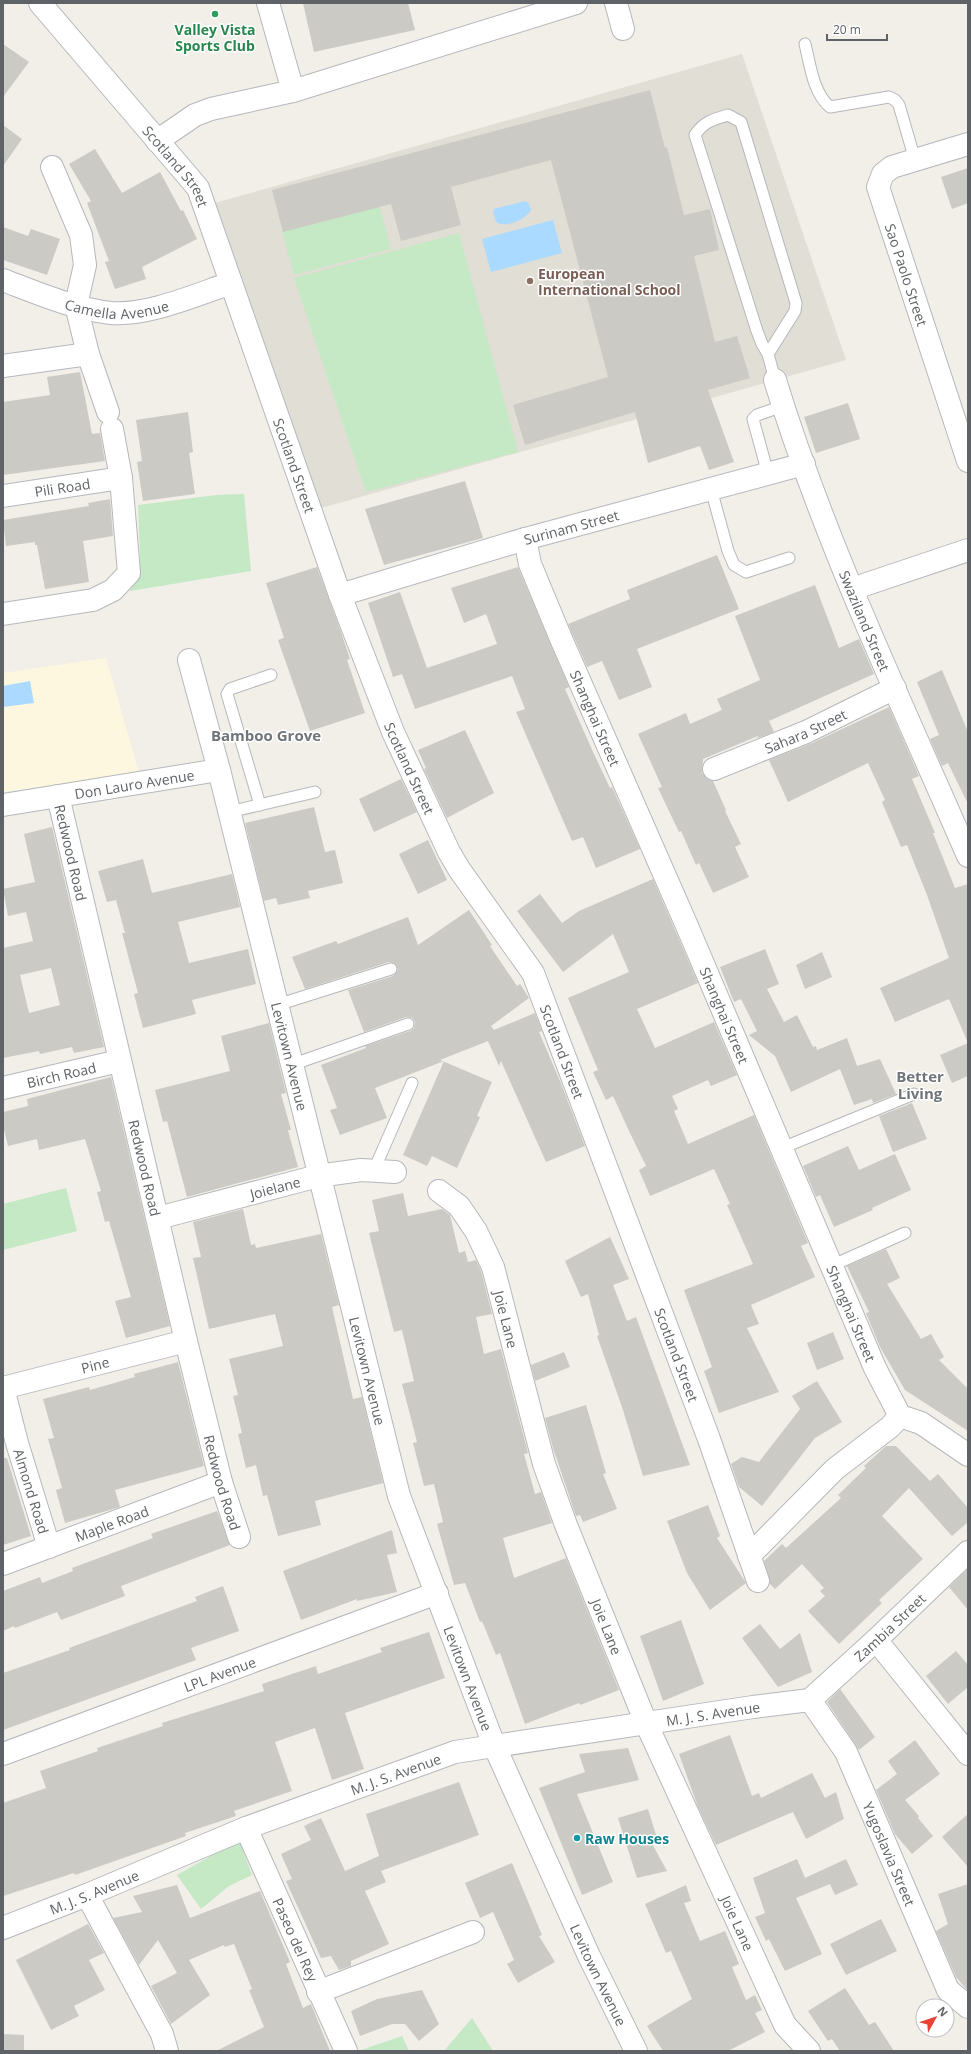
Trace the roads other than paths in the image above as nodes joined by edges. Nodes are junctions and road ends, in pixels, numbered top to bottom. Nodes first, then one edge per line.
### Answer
1 (40, 3) edge
2 (268, 3) edge
3 (576, 3) edge
4 (616, 3) edge
5 (623, 29) dead end
6 (805, 44) dead end
7 (294, 91) junction
8 (157, 141) junction
9 (968, 144) edge
10 (915, 160) junction
11 (52, 168) dead end
12 (3, 280) edge
13 (231, 283) junction
14 (76, 305) junction
15 (88, 354) junction
16 (768, 354) junction
17 (3, 366) edge
18 (775, 380) joint
19 (783, 406) junction
20 (968, 461) edge
21 (804, 464) junction
22 (768, 474) junction
23 (121, 478) junction
24 (711, 489) junction
25 (3, 496) edge
26 (525, 539) junction
27 (968, 550) edge
28 (788, 558) dead end
29 (852, 589) junction
30 (340, 595) junction
31 (3, 614) edge
32 (189, 660) dead end
33 (271, 675) dead end
34 (895, 688) junction
35 (714, 769) dead end
36 (219, 770) junction
37 (315, 792) dead end
38 (58, 796) junction
39 (3, 805) edge
40 (260, 805) junction
41 (229, 812) junction
42 (968, 856) edge
43 (391, 969) dead end
44 (276, 1005) junction
45 (408, 1024) dead end
46 (119, 1061) junction
47 (291, 1065) junction
48 (412, 1083) dead end
49 (3, 1088) edge
50 (914, 1094) dead end
51 (782, 1148) junction
52 (384, 1171) joint
53 (318, 1176) junction
54 (439, 1191) dead end
55 (158, 1218) junction
56 (905, 1233) dead end
57 (831, 1266) junction
58 (186, 1341) junction
59 (3, 1388) edge
60 (900, 1416) junction
61 (968, 1455) edge
62 (221, 1482) junction
63 (239, 1537) dead end
64 (50, 1547) junction
65 (968, 1552) edge
66 (749, 1556) junction
67 (3, 1564) edge
68 (758, 1581) dead end
69 (437, 1593) junction
70 (876, 1640) junction
71 (810, 1700) junction
72 (646, 1723) junction
73 (494, 1745) junction
74 (3, 1754) edge
75 (968, 1754) edge
76 (246, 1828) junction
77 (87, 1895) junction
78 (3, 1928) edge
79 (473, 1932) dead end
80 (318, 1992) junction
81 (968, 2007) edge
82 (167, 2051) edge
83 (346, 2051) edge
84 (636, 2051) edge
85 (809, 2051) edge

1 - 8 street, Scotland Street
2 - 7 street
3 - 7 street
4 - 5 street
6 - 10 lane
7 - 8 street
8 - 13 street, Scotland Street
9 - 10 street, Sao Paolo Street
10 - 20 street, Sao Paolo Street
11 - 14 street
12 - 14 street, Camella Avenue
13 - 14 street, Camella Avenue
13 - 30 street, Scotland Street
14 - 15 street
15 - 17 street
15 - 23 street
16 - 16 lane
16 - 18 lane
18 - 19 street, Swaziland Street
19 - 21 street, Swaziland Street
19 - 22 lane
21 - 22 street, Surinam Street
21 - 29 street, Swaziland Street
22 - 24 street, Surinam Street
23 - 25 street, Pili Road
23 - 31 street
24 - 26 street, Surinam Street
24 - 28 lane
26 - 30 street, Surinam Street
26 - 51 street, Shanghai Street
27 - 29 street
29 - 34 street, Swaziland Street
30 - 66 street, Scotland Street
32 - 36 street, Levitown Avenue
33 - 40 lane
34 - 35 street, Sahara Street
34 - 42 street, Swaziland Street
36 - 38 street, Don Lauro Avenue
36 - 41 street, Levitown Avenue
37 - 40 lane
38 - 39 street, Don Lauro Avenue
38 - 46 street, Redwood Road
40 - 41 lane
41 - 44 street, Levitown Avenue
43 - 44 lane
44 - 47 street, Levitown Avenue
45 - 47 lane
46 - 49 street, Birch Road
46 - 55 street, Redwood Road
47 - 53 street, Levitown Avenue
48 - 52 lane
50 - 51 lane
51 - 57 street, Shanghai Street
52 - 53 street, Joielane
53 - 55 street, Joielane
53 - 69 street, Levitown Avenue
54 - 72 street, Joie Lane
55 - 58 street, Redwood Road
56 - 57 lane
57 - 60 street, Shanghai Street
58 - 59 street, Pine
58 - 62 street, Redwood Road
59 - 64 street, Almond Road
60 - 61 street
60 - 66 street
62 - 63 street, Redwood Road
62 - 64 street, Maple Road
64 - 67 street, Maple Road
65 - 70 street, Zambia Street
66 - 68 street, Scotland Street
69 - 73 street, Levitown Avenue
69 - 74 street, LPL Avenue
70 - 71 street, Zambia Street
70 - 75 street
71 - 72 street, M. J. S. Avenue
71 - 81 street, Yugoslavia Street
72 - 73 street, M. J. S. Avenue
72 - 85 street, Joie Lane
73 - 76 street, M. J. S. Avenue
73 - 84 street, Levitown Avenue
76 - 77 street, M. J. S. Avenue
76 - 80 street, Paseo del Rey
77 - 78 street, M. J. S. Avenue
77 - 82 street
79 - 80 street
80 - 83 street, Paseo del Rey

